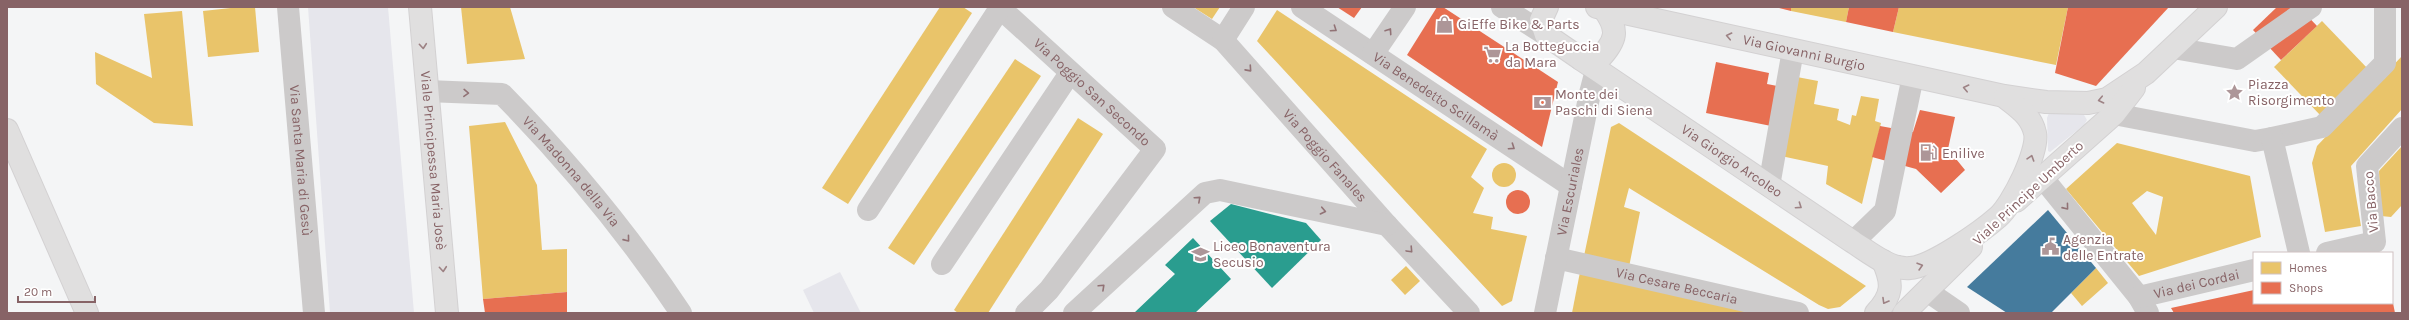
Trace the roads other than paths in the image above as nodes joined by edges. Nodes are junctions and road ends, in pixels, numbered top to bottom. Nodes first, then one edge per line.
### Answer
1 (288, 7) edge
2 (420, 7) edge
3 (1172, 7) edge
4 (1244, 7) edge
5 (1302, 7) edge
6 (1405, 7) edge
7 (1502, 7) edge
8 (2216, 7) edge
9 (2311, 7) edge
10 (999, 8) edge
11 (1601, 8) edge
12 (1544, 17) edge
13 (2385, 17) edge
14 (1223, 40) junction
15 (2402, 42) edge
16 (2173, 48) junction
17 (1793, 50) junction
18 (1373, 54) junction
19 (1592, 63) junction
20 (1070, 73) junction
21 (2146, 73) junction
22 (1913, 76) junction
23 (427, 91) junction
24 (2004, 96) junction
25 (2114, 114) junction
26 (2402, 128) edge
27 (7, 130) edge
28 (2272, 138) junction
29 (2042, 177) junction
30 (1571, 186) junction
31 (1769, 186) junction
32 (868, 210) dead end
33 (1999, 216) junction
34 (1387, 225) junction
35 (1853, 242) junction
36 (2299, 252) edge
37 (2331, 252) edge
38 (1556, 258) junction
39 (1883, 261) junction
40 (942, 264) dead end
41 (2253, 270) edge
42 (1927, 291) junction
43 (2143, 305) edge
44 (87, 313) edge
45 (314, 313) edge
46 (447, 313) edge
47 (681, 313) edge
48 (1026, 313) edge
49 (1074, 313) edge
50 (1469, 313) edge
51 (1545, 313) edge
52 (1798, 313) edge
53 (1876, 313) edge
54 (1904, 313) edge
55 (1959, 313) edge

1 - 45 street, Via Santa Maria di Gesù
2 -> 23 main road, Viale Principessa Maria Josè
3 - 14 street, Via Poggio Fanales
4 - 14 street
5 -> 18 street, Via Benedetto Scillamà
18 -> 6 street
7 - 12 street
8 - 16 main road
9 - 16 street
10 - 20 street, Via Poggio San Secondo
10 - 32 street
17 -> 11 main road, Via Giovanni Burgio
11 - 19 main road
12 - 19 main road, Via Giorgio Arcoleo
13 - 15 street
13 - 28 street
14 -> 34 street, Via Poggio Fanales
16 - 21 main road
17 - 22 main road, Via Giovanni Burgio
17 - 31 street
18 -> 30 street, Via Benedetto Scillamà
19 - 30 street, Via Escuriales
19 - 31 main road, Via Giorgio Arcoleo
20 - 40 street
20 - 48 street, Via Poggio San Secondo
21 -> 24 main road, Via Giovanni Burgio
21 - 25 main road, Viale Principe Umberto
24 -> 22 main road, Via Giovanni Burgio
22 - 35 street
23 -> 46 main road, Viale Principessa Maria Josè
23 -> 47 street, Via Madonna della Via
33 -> 24 main road
25 - 28 street
25 - 29 main road, Viale Principe Umberto
26 - 37 street, Via Bacco
27 - 44 main road
28 - 36 street
29 - 33 main road, Viale Principe Umberto
29 -> 43 street
30 - 38 street, Via Escuriales
31 -> 35 main road, Via Giorgio Arcoleo
39 -> 33 main road, Via Giorgio Arcoleo
33 - 42 main road, Viale Principe Umberto
49 -> 34 street
34 -> 50 street, Via Poggio Fanales
35 - 39 main road, Via Giorgio Arcoleo
38 - 51 street, Via Escuriales
38 - 52 street, Via Cesare Beccaria
39 -> 53 main road
41 - 43 street, Via dei Cordai
42 - 54 main road, Viale Principe Umberto
42 - 55 street

